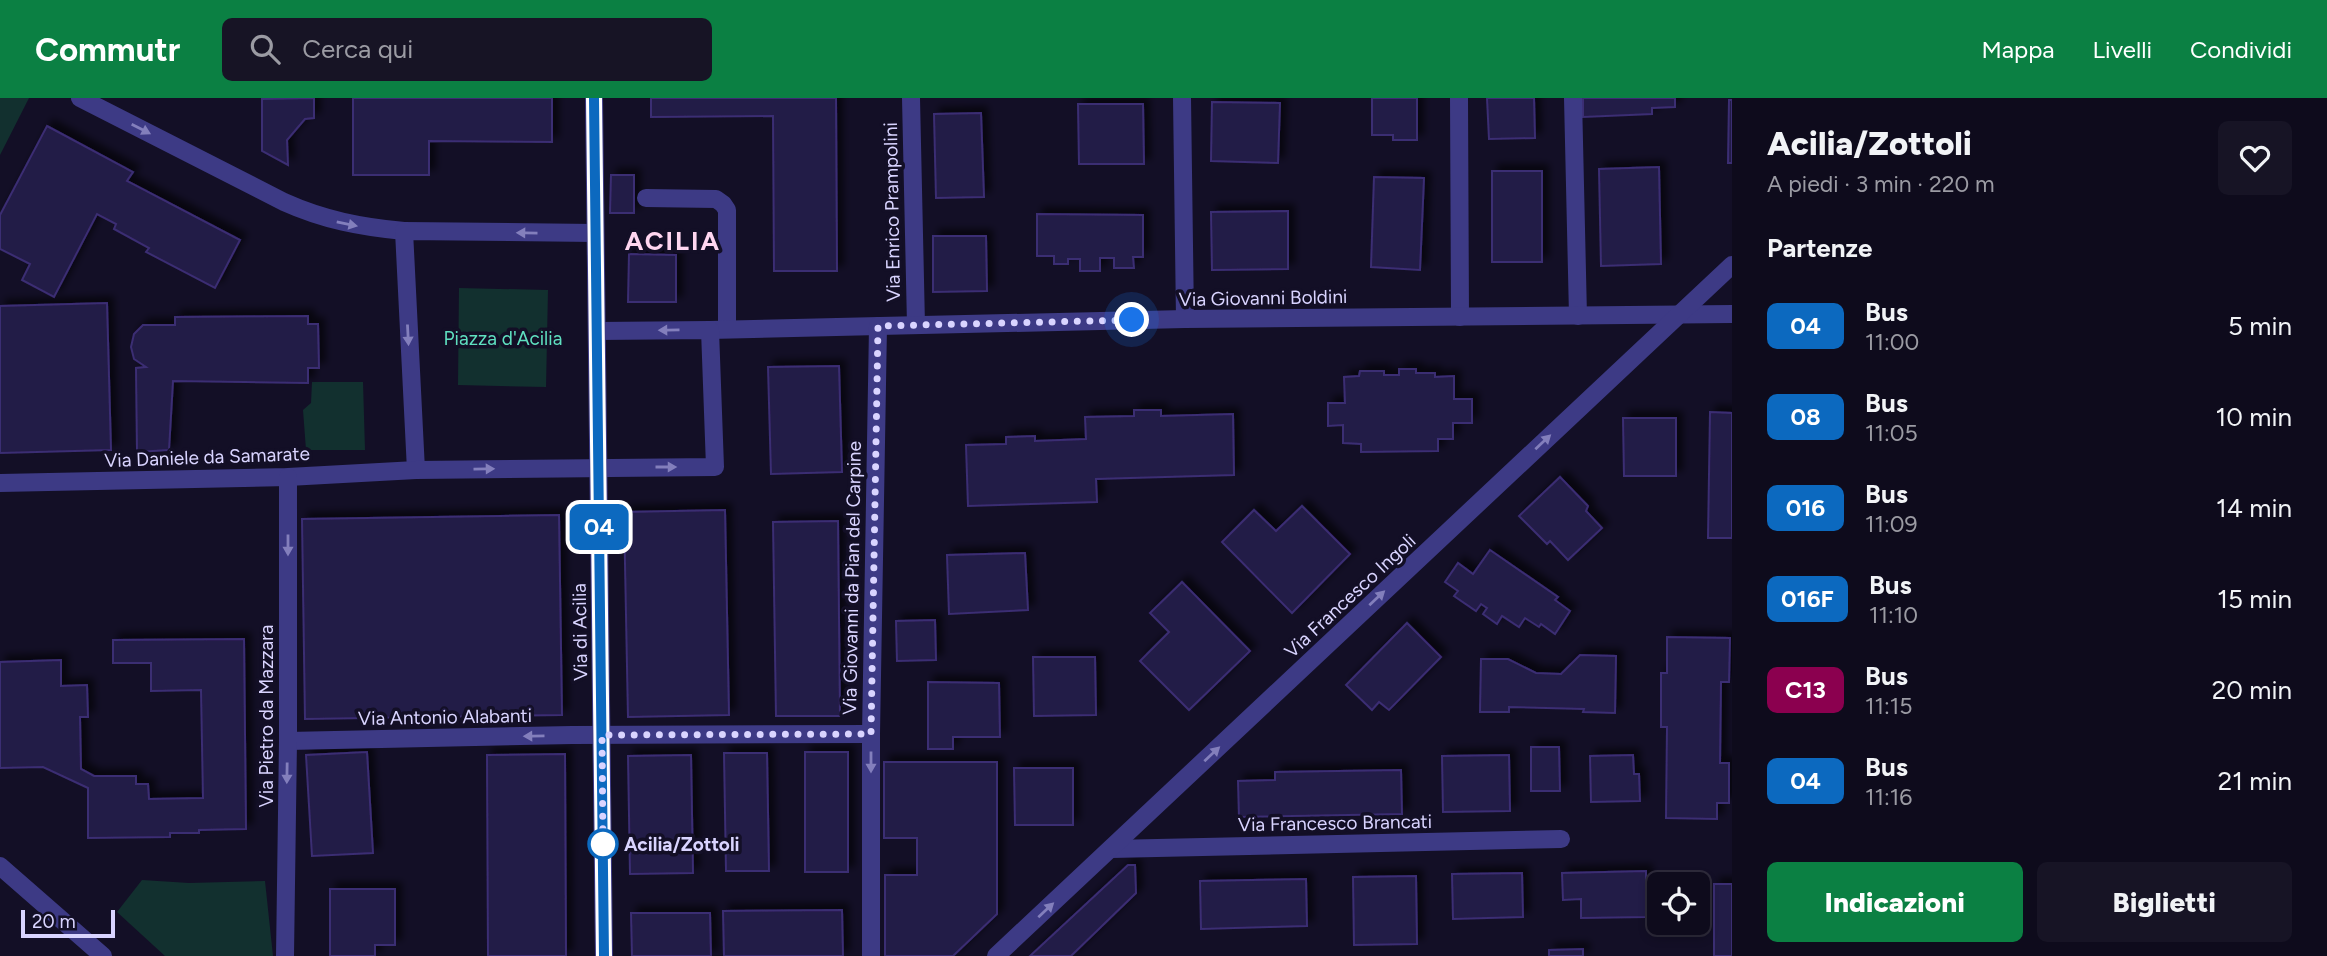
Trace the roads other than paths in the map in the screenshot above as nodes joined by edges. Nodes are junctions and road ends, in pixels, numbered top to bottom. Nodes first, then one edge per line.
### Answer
1 (80, 98) edge
2 (594, 98) edge
3 (911, 98) edge
4 (1182, 98) edge
5 (1459, 98) edge
6 (1573, 98) edge
7 (646, 198) dead end
8 (404, 231) junction
9 (595, 233) junction
10 (1732, 265) edge
11 (1732, 314) edge
12 (1679, 315) junction
13 (1578, 316) junction
14 (1460, 317) junction
15 (1185, 319) junction
16 (916, 325) junction
17 (878, 326) junction
18 (719, 329) junction
19 (597, 331) junction
20 (598, 467) junction
21 (416, 470) junction
22 (288, 477) junction
23 (0, 483) edge
24 (871, 734) junction
25 (602, 735) junction
26 (288, 741) junction
27 (1560, 838) dead end
28 (1111, 849) junction
29 (0, 866) edge
30 (103, 956) edge
31 (285, 956) edge
32 (604, 956) edge
33 (871, 956) edge
34 (996, 956) edge

1 -> 8 street
2 - 9 street, Via di Acilia
3 - 16 street, Via Enrico Prampolini
4 - 15 street
5 - 14 street
6 - 13 street
7 - 18 street
9 -> 8 street
8 -> 21 street
9 - 19 street, Via di Acilia
10 - 12 street, Via Francesco Ingoli
11 - 12 street, Via Giovanni Boldini
12 - 13 street, Via Giovanni Boldini
28 -> 12 street, Via Francesco Ingoli
13 - 14 street, Via Giovanni Boldini
14 - 15 street, Via Giovanni Boldini
15 - 16 street, Via Giovanni Boldini
16 - 17 street, Via Giovanni Boldini
17 - 18 street, Via Giovanni Boldini
17 - 24 street, Via Giovanni da Pian del Carpine
18 -> 19 street, Via Giovanni Boldini
20 -> 18 street, Via Daniele da Samarate
19 - 20 street, Via di Acilia
21 -> 20 street, Via Daniele da Samarate
20 - 25 street, Via di Acilia
21 - 22 street, Via Daniele da Samarate
22 - 23 street, Via Daniele da Samarate
22 -> 26 street, Via Pietro da Mazzara
24 - 25 street, Via Antonio Alabanti
24 -> 33 street, Via Giovanni da Pian del Carpine
25 -> 26 street, Via Antonio Alabanti
25 - 32 street, Via di Acilia
26 -> 31 street, Via Pietro da Mazzara
27 - 28 street, Via Francesco Brancati
34 -> 28 street, Via Francesco Ingoli
29 - 30 street

